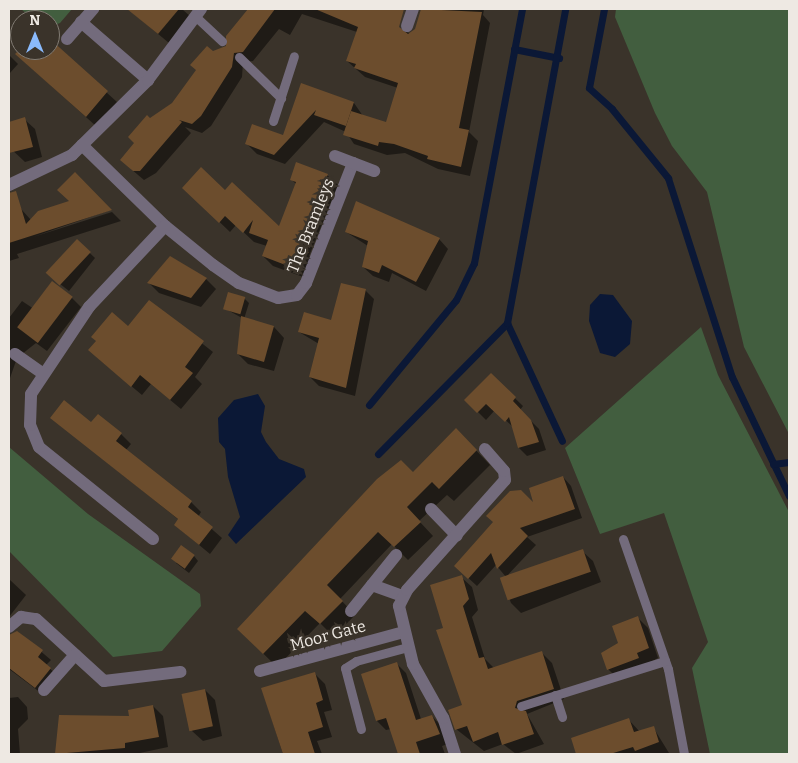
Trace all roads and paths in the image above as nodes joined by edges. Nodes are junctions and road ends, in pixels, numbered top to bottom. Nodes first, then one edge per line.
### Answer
1 (93, 9) edge
2 (413, 9) edge
3 (198, 12) edge
4 (82, 22) junction
5 (407, 26) dead end
6 (67, 39) dead end
7 (222, 41) dead end
8 (294, 56) dead end
9 (239, 57) dead end
10 (148, 80) junction
11 (281, 98) junction
12 (274, 121) dead end
13 (82, 145) junction
14 (335, 156) dead end
15 (353, 163) junction
16 (374, 171) dead end
17 (9, 185) edge
18 (165, 226) junction
19 (15, 354) dead end
20 (41, 372) junction
21 (485, 449) dead end
22 (431, 509) dead end
23 (457, 536) junction
24 (153, 539) dead end
25 (623, 539) dead end
26 (396, 555) dead end
27 (372, 585) junction
28 (402, 596) junction
29 (351, 611) dead end
30 (9, 627) edge
31 (404, 632) junction
32 (408, 647) junction
33 (75, 655) junction
34 (665, 661) junction
35 (260, 671) dead end
36 (180, 672) dead end
37 (44, 690) dead end
38 (555, 695) junction
39 (521, 706) dead end
40 (562, 717) dead end
41 (361, 729) dead end
42 (456, 754) edge
43 (684, 754) edge

1 - 4 street
2 - 5 street
3 - 7 lane
3 - 10 street
4 - 6 street
4 - 10 street
8 - 11 lane
9 - 11 lane
10 - 13 street
11 - 12 lane
13 - 17 street
13 - 18 street, The Bramleys
14 - 15 street, The Bramleys
15 - 16 street, The Bramleys
15 - 18 street, The Bramleys
18 - 20 street
19 - 20 street
20 - 24 street
21 - 23 street
22 - 23 street
23 - 28 street
25 - 34 lane
26 - 27 street, Moor Gate
27 - 28 street
27 - 29 street, Moor Gate
28 - 31 street
30 - 33 street
31 - 32 street
31 - 35 street, Moor Gate
32 - 41 lane, Moor Gate
32 - 42 street
33 - 36 street
33 - 37 street
34 - 38 lane
34 - 43 lane
38 - 39 lane
38 - 40 lane

